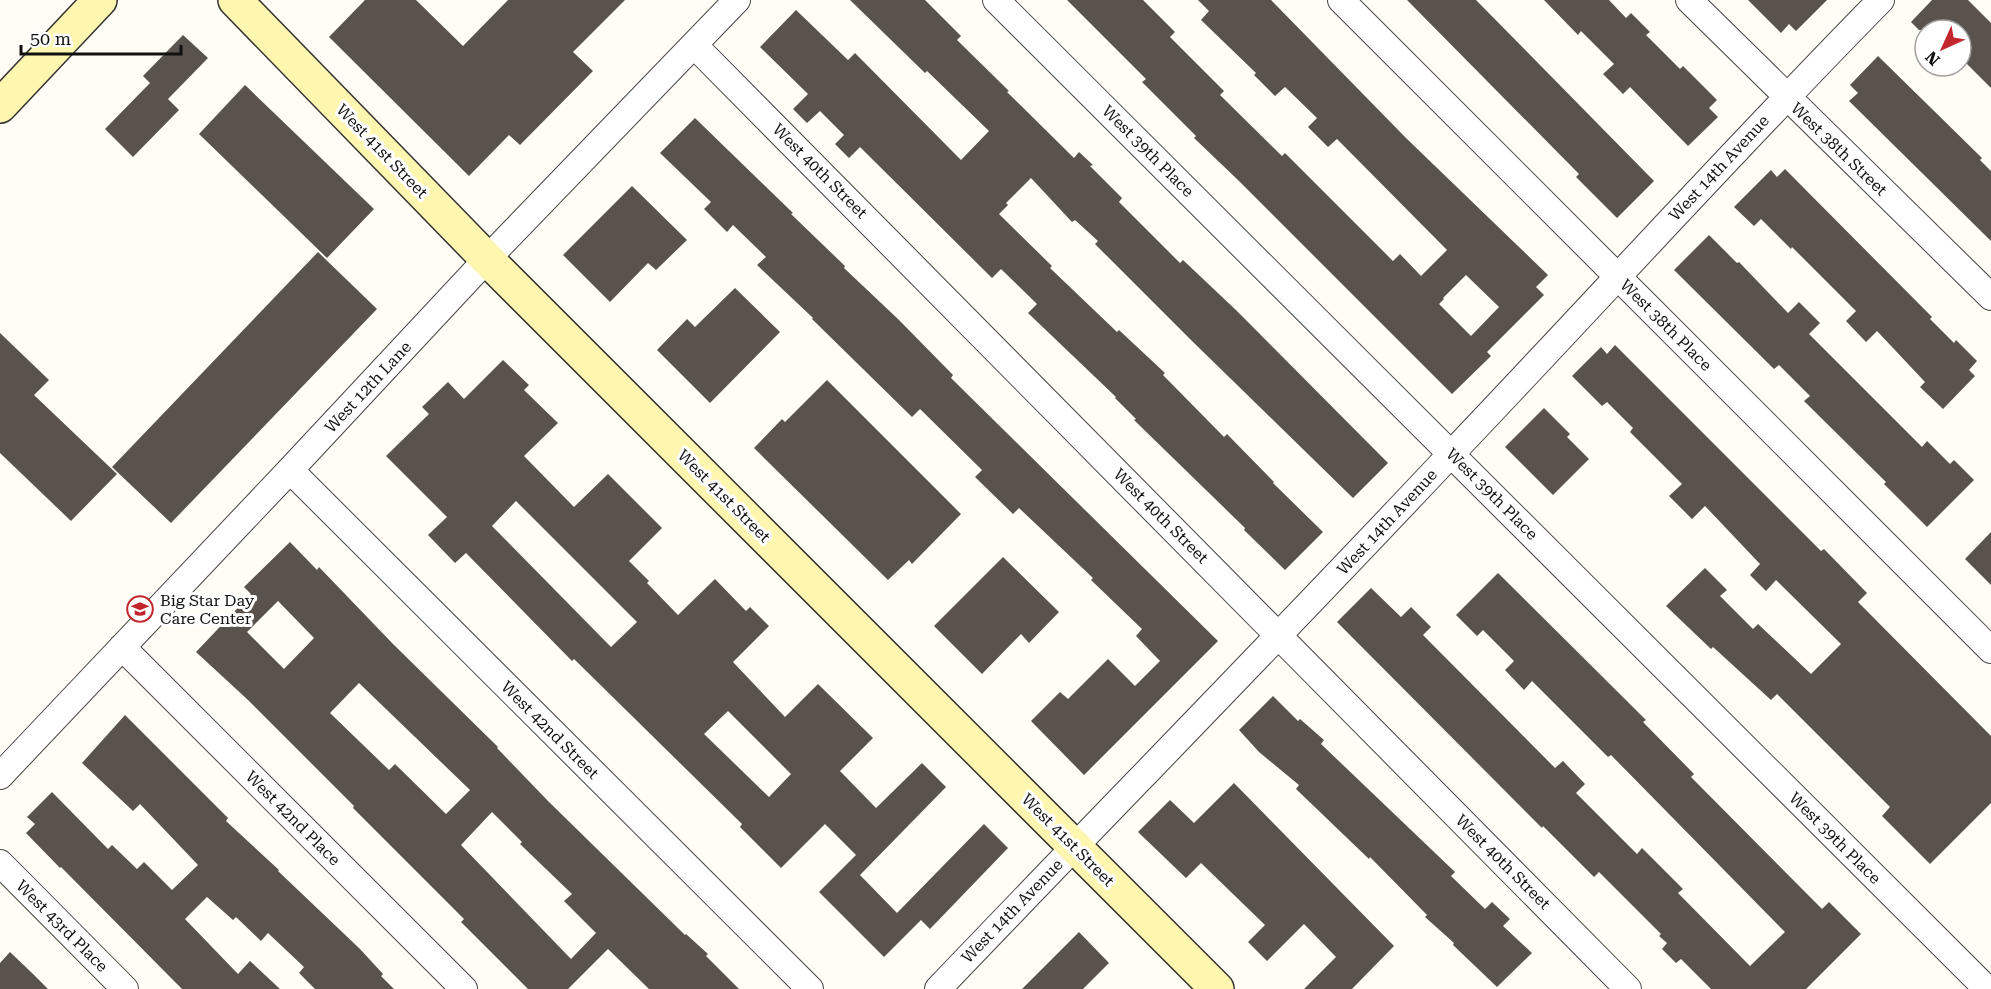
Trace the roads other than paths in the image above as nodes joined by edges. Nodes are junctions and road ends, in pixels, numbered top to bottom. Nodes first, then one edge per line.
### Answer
1 (100, 0) edge
2 (235, 0) edge
3 (737, 0) edge
4 (996, 0) edge
5 (1341, 0) edge
6 (1689, 0) edge
7 (1881, 0) edge
8 (694, 45) junction
9 (1786, 96) junction
10 (0, 106) edge
11 (487, 259) junction
12 (1618, 277) junction
13 (1991, 297) edge
14 (1451, 454) junction
15 (290, 470) junction
16 (1279, 636) junction
17 (122, 647) junction
18 (1991, 651) edge
19 (0, 776) edge
20 (1074, 846) junction
21 (0, 863) edge
22 (125, 989) edge
23 (464, 989) edge
24 (810, 989) edge
25 (938, 989) edge
26 (1217, 989) edge
27 (1628, 989) edge
28 (1987, 989) edge

1 - 10 street
2 - 11 street, West 41st Street
3 - 8 street, West 12th Lane
4 - 14 street, West 39th Place
5 - 12 street, West 38th Place
6 - 9 street, West 38th Street
7 - 9 street, West 14th Avenue
8 - 11 street, West 12th Lane
8 - 16 street, West 40th Street
9 - 12 street, West 14th Avenue
9 - 13 street, West 38th Street
11 - 15 street, West 12th Lane
11 - 20 street, West 41st Street
12 - 14 street, West 14th Avenue
12 - 18 street, West 38th Place
14 - 16 street, West 14th Avenue
14 - 28 street, West 39th Place
15 - 17 street, West 12th Lane
15 - 24 street, West 42nd Street
16 - 20 street, West 14th Avenue
16 - 27 street, West 40th Street
17 - 19 street, West 12th Lane
17 - 23 street, West 42nd Place
20 - 25 street, West 14th Avenue
20 - 26 street, West 41st Street
21 - 22 street, West 43rd Place

